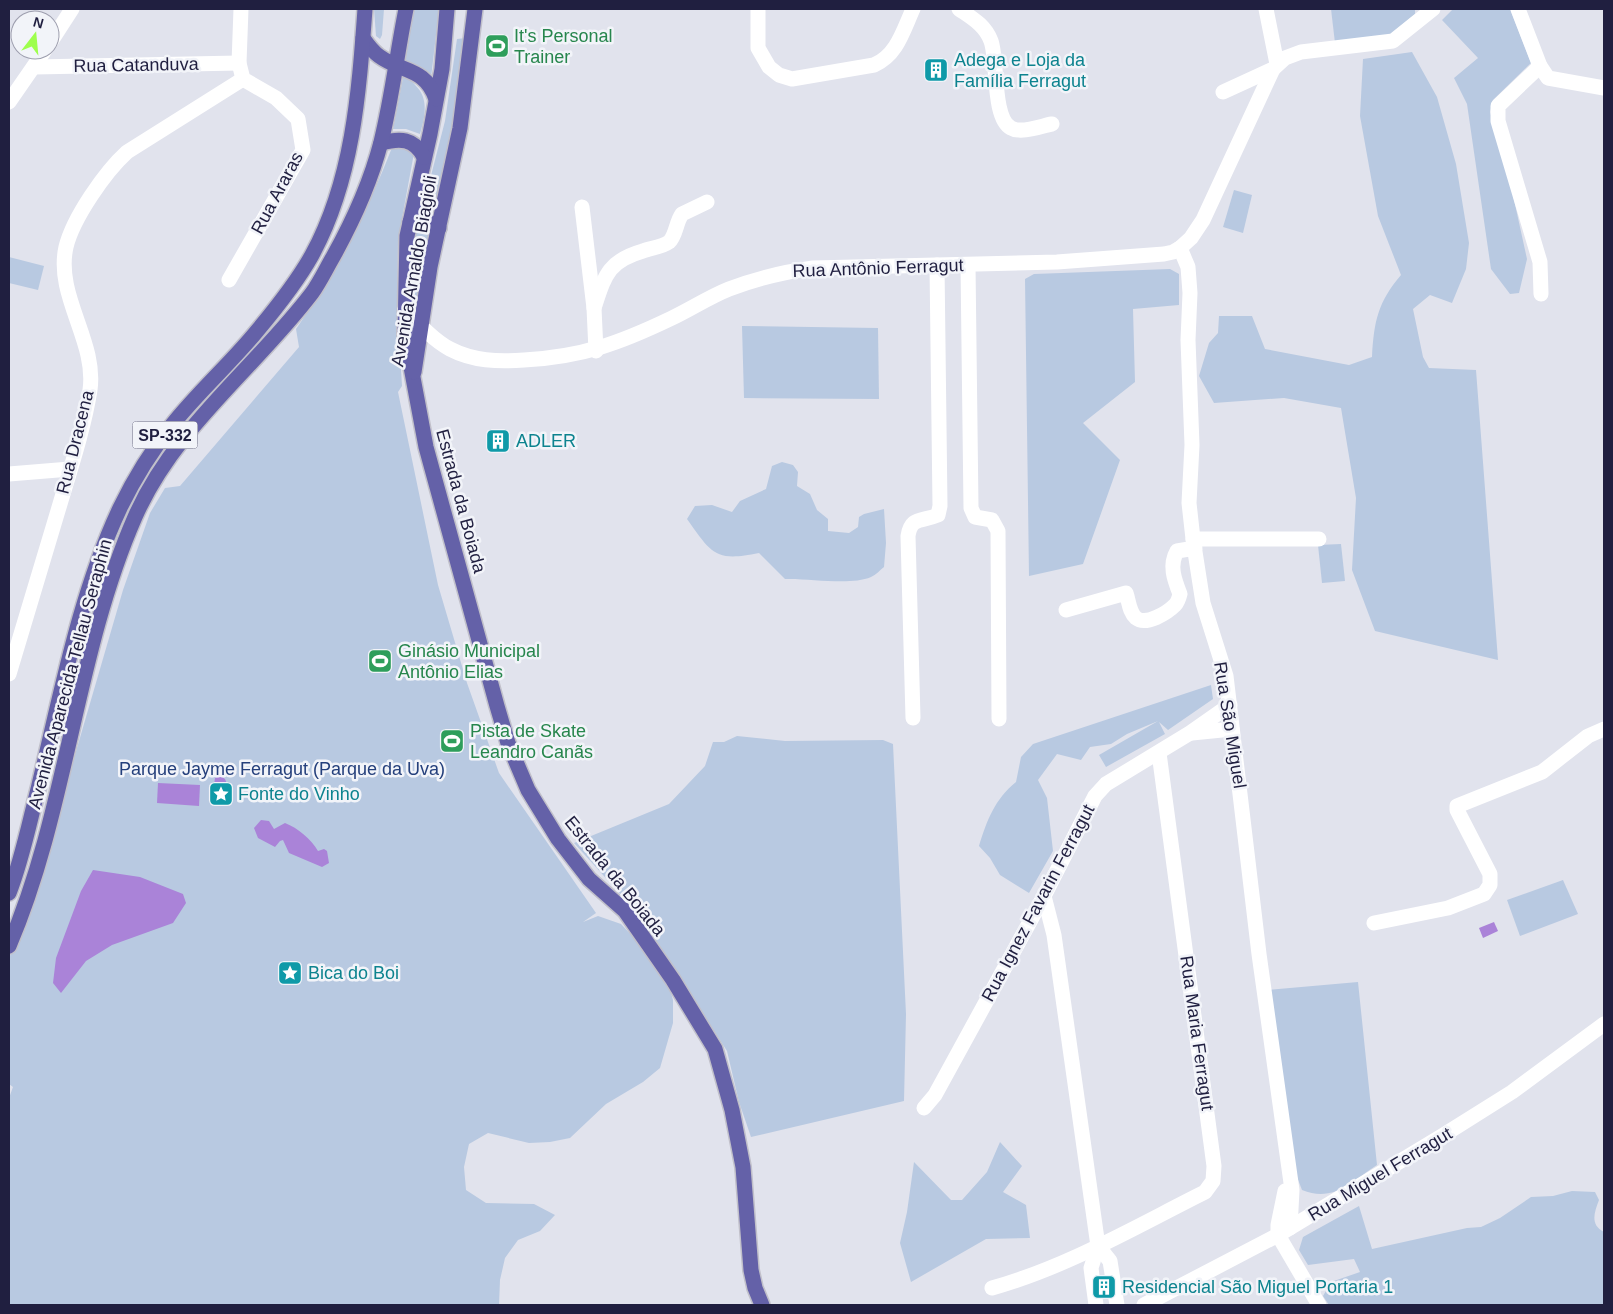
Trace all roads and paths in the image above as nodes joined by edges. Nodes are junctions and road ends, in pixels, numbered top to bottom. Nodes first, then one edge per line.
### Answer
1 (72, 9) edge
2 (241, 9) edge
3 (365, 9) edge
4 (406, 9) edge
5 (447, 9) edge
6 (475, 9) edge
7 (758, 9) edge
8 (913, 9) edge
9 (959, 9) edge
10 (1266, 9) edge
11 (1518, 9) edge
12 (1428, 11) edge
13 (446, 24) junction
14 (474, 25) junction
15 (60, 28) edge
16 (363, 38) junction
17 (39, 60) edge
18 (239, 63) junction
19 (395, 64) junction
20 (1275, 66) junction
21 (1540, 66) junction
22 (34, 67) junction
23 (243, 79) junction
24 (1604, 88) edge
25 (1223, 92) dead end
26 (436, 99) junction
27 (9, 102) edge
28 (1052, 124) dead end
29 (380, 143) junction
30 (424, 157) junction
31 (707, 202) dead end
32 (582, 207) dead end
33 (410, 222) junction
34 (439, 228) junction
35 (1180, 248) junction
36 (968, 264) junction
37 (937, 265) junction
38 (229, 280) dead end
39 (1541, 294) dead end
40 (594, 308) junction
41 (405, 309) junction
42 (422, 328) junction
43 (596, 350) junction
44 (413, 379) junction
45 (70, 470) junction
46 (9, 474) edge
47 (1319, 539) dead end
48 (1194, 543) junction
49 (1066, 610) dead end
50 (9, 674) edge
51 (1230, 705) junction
52 (913, 718) dead end
53 (999, 719) dead end
54 (1232, 729) junction
55 (1604, 729) edge
56 (1190, 733) junction
57 (1159, 753) junction
58 (9, 892) edge
59 (1044, 896) junction
60 (1374, 923) dead end
61 (9, 946) edge
62 (1604, 1024) edge
63 (924, 1108) dead end
64 (1289, 1175) junction
65 (1334, 1201) junction
66 (1284, 1232) junction
67 (1098, 1246) junction
68 (992, 1288) dead end
69 (1169, 1300) edge
70 (762, 1305) edge
71 (1096, 1305) edge
72 (1118, 1305) edge
73 (1144, 1305) edge
74 (1319, 1305) edge

1 - 15 street
2 - 18 street
3 - 16 main road, Avenida Aparecida Tellau Seraphin / SP-332
4 - 19 main road, Avenida Aparecida Tellau Seraphin / SP-332
5 - 13 main road, Avenida Arnaldo Biagioli
6 - 14 main road, Avenida Arnaldo Biagioli
7 - 8 street
9 - 28 street
10 - 20 street
11 - 21 street
12 - 20 street
13 - 14 main road
13 - 26 main road, Avenida Arnaldo Biagioli
14 - 34 main road, Avenida Arnaldo Biagioli
16 - 19 main road
16 - 58 main road, Avenida Aparecida Tellau Seraphin / SP-332
17 - 22 street
18 - 22 street, Rua Catanduva
18 - 23 street
19 - 26 main road
19 - 29 main road, Avenida Aparecida Tellau Seraphin / SP-332
20 - 25 street
20 - 35 street
21 - 24 street
21 - 39 street
22 - 27 street
23 - 38 street, Rua Araras
23 - 45 street, Rua Dracena
26 - 30 main road, Avenida Arnaldo Biagioli
29 - 30 main road
29 - 61 main road, Avenida Aparecida Tellau Seraphin / SP-332
30 - 33 main road, Avenida Arnaldo Biagioli
31 - 40 street
32 - 40 street
33 - 34 main road
33 - 41 main road, Avenida Arnaldo Biagioli
34 - 42 main road, Avenida Arnaldo Biagioli
35 - 36 street, Rua Antônio Ferragut
35 - 48 street, Rua São Miguel
36 - 37 street, Rua Antônio Ferragut
36 - 53 street
37 - 43 street, Rua Antônio Ferragut
37 - 52 street
40 - 43 street
41 - 42 street, Rua Antônio Ferragut
41 - 44 main road, Avenida Arnaldo Biagioli
42 - 43 street, Rua Antônio Ferragut
42 - 44 main road, Avenida Arnaldo Biagioli
44 - 70 main road, Estrada da Boiada
45 - 46 street
45 - 50 street, Rua Dracena
47 - 48 street
48 - 49 street
48 - 51 street, Rua São Miguel
51 - 54 street, Rua São Miguel
51 - 56 street, Rua Ignez Favarin Ferragut
54 - 56 street, Rua Ignez Favarin Ferragut
54 - 64 street, Rua São Miguel
55 - 60 street
56 - 57 street, Rua Ignez Favarin Ferragut
57 - 59 street, Rua Ignez Favarin Ferragut
57 - 67 street, Rua Maria Ferragut
59 - 63 street, Rua Ignez Favarin Ferragut
59 - 67 street
62 - 65 street, Rua Miguel Ferragut
64 - 65 street, Rua São Miguel
64 - 66 street, Rua São Miguel
65 - 66 street, Rua Miguel Ferragut
66 - 69 street, Rua Miguel Ferragut
66 - 74 street
67 - 68 street, Rua Maria Ferragut
67 - 71 street
67 - 72 street
69 - 73 street, Rua Miguel Ferragut

